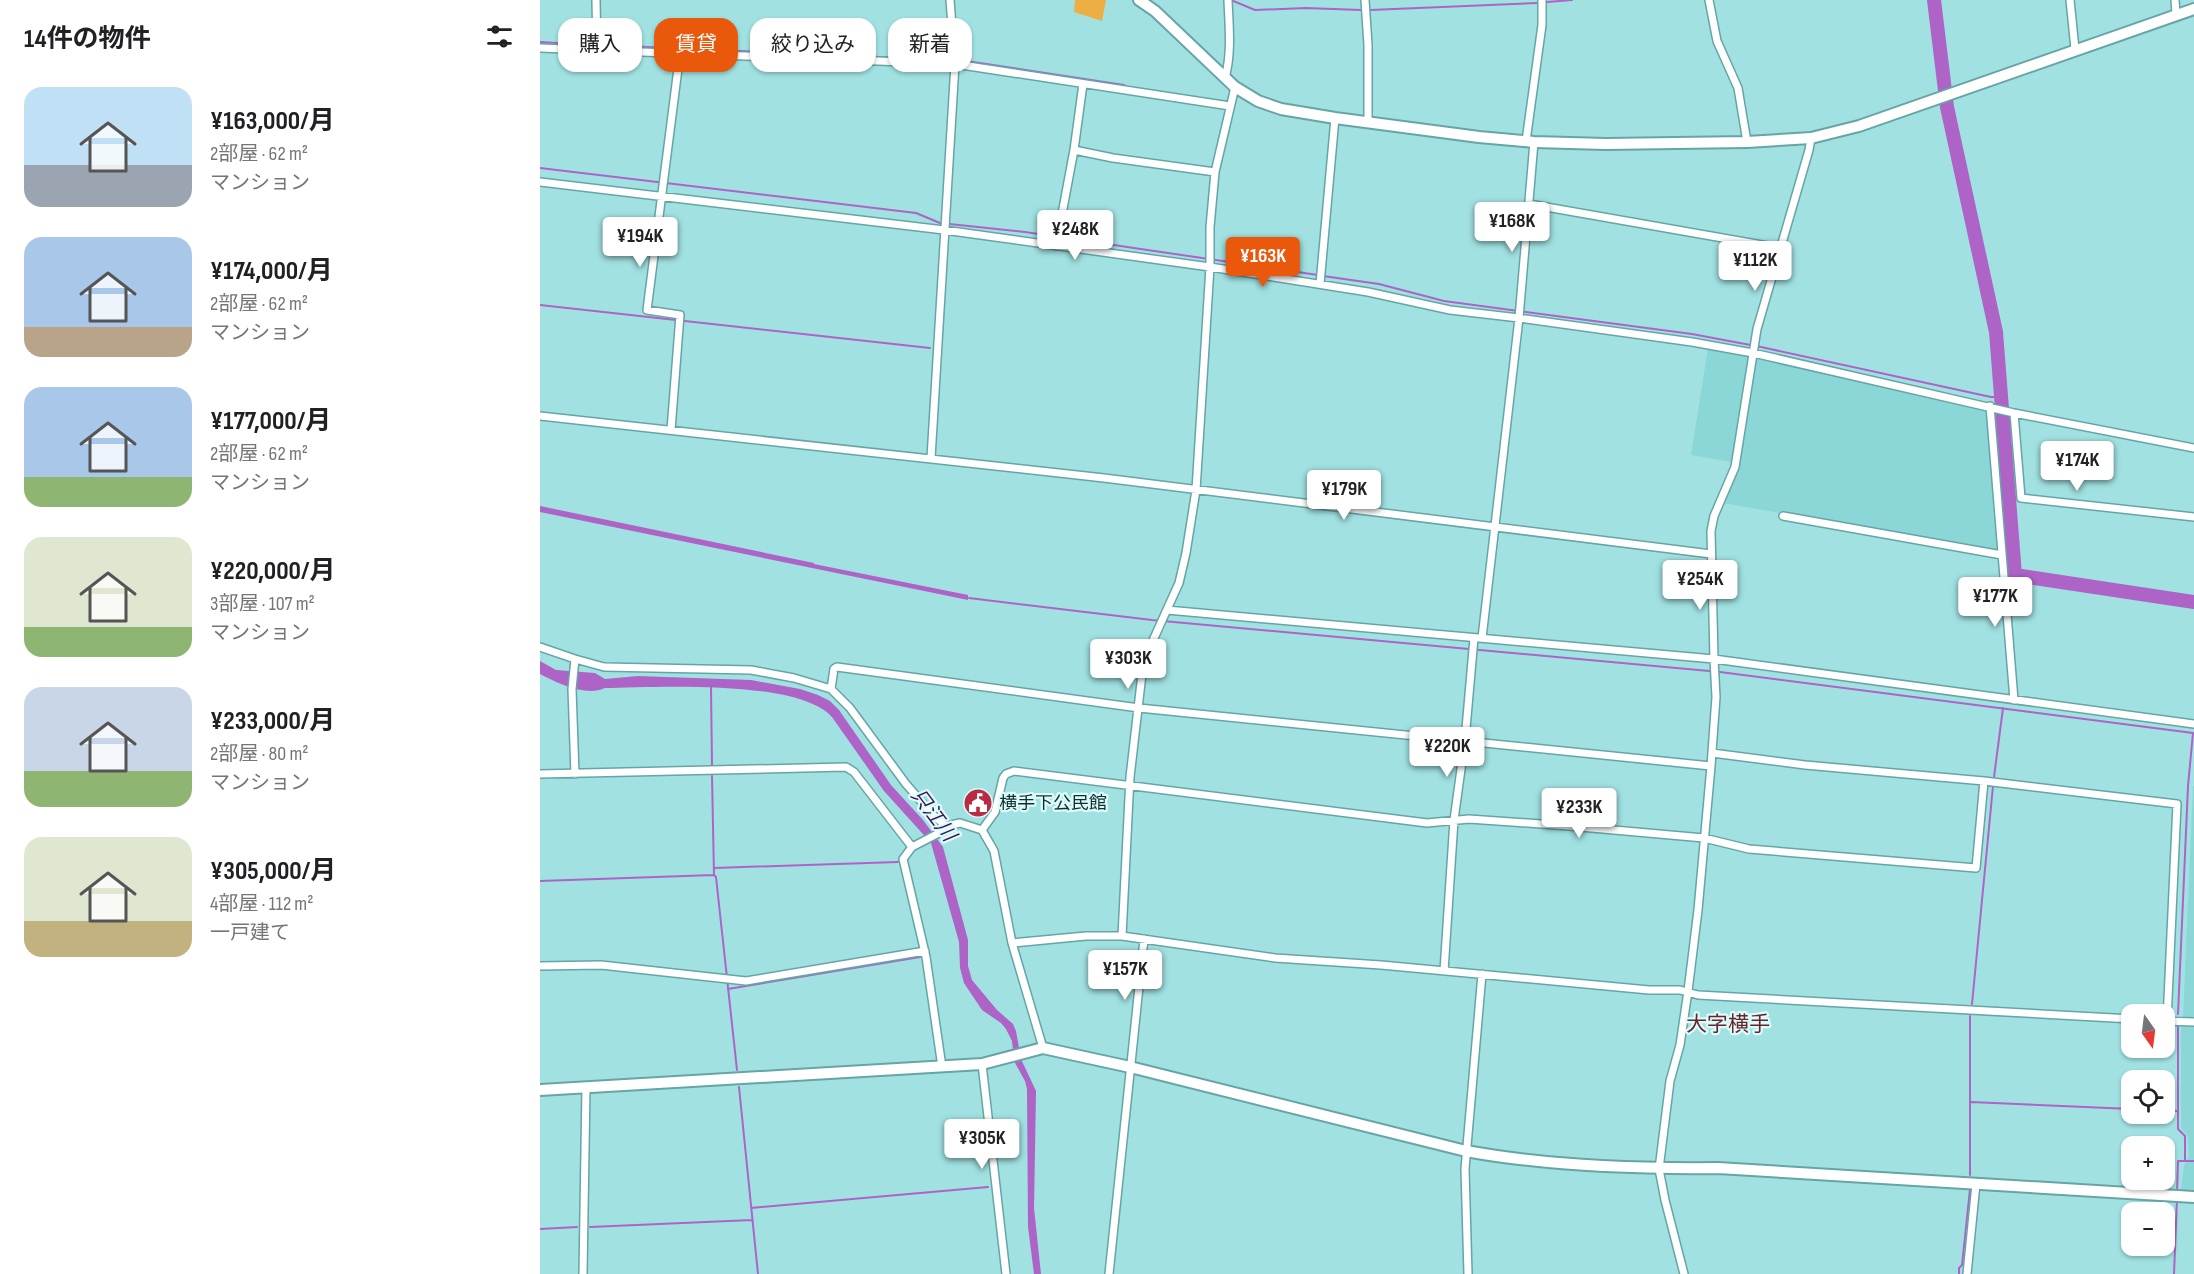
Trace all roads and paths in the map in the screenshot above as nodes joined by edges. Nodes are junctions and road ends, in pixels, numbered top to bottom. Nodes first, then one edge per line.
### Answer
1 (596, 0) edge
2 (950, 0) edge
3 (1139, 0) edge
4 (1365, 0) edge
5 (1542, 0) edge
6 (1709, 0) edge
7 (2070, 0) edge
8 (2175, 0) edge
9 (1228, 1) edge
10 (2194, 9) edge
11 (2176, 14) junction
12 (596, 18) edge
13 (951, 18) edge
14 (540, 48) edge
15 (558, 49) edge
16 (2075, 49) junction
17 (738, 55) edge
18 (888, 61) edge
19 (972, 67) edge
20 (678, 72) edge
21 (954, 72) edge
22 (1225, 78) junction
23 (1083, 84) junction
24 (1235, 87) junction
25 (1230, 106) junction
26 (1335, 118) junction
27 (1368, 123) junction
28 (1810, 138) junction
29 (1530, 141) junction
30 (1747, 142) junction
31 (1074, 150) junction
32 (1215, 172) junction
33 (540, 182) edge
34 (663, 197) junction
35 (1530, 204) junction
36 (944, 225) junction
37 (1056, 244) junction
38 (1780, 248) junction
39 (1209, 267) junction
40 (1320, 284) junction
41 (1519, 318) junction
42 (1753, 353) junction
43 (1990, 406) junction
44 (2014, 413) junction
45 (540, 416) edge
46 (671, 430) junction
47 (2194, 448) edge
48 (931, 458) junction
49 (1196, 490) junction
50 (1783, 516) dead end
51 (2194, 517) edge
52 (1495, 528) junction
53 (1711, 554) junction
54 (2002, 555) junction
55 (1166, 612) junction
56 (1476, 640) junction
57 (540, 647) edge
58 (575, 659) junction
59 (1714, 663) junction
60 (831, 689) junction
61 (2014, 700) junction
62 (1139, 708) junction
63 (2194, 724) edge
64 (1465, 740) junction
65 (1712, 753) junction
66 (1711, 766) junction
67 (540, 774) edge
68 (575, 774) junction
69 (1984, 781) junction
70 (1130, 786) junction
71 (1454, 820) junction
72 (946, 826) junction
73 (982, 830) junction
74 (1704, 838) junction
75 (912, 847) junction
76 (1122, 936) junction
77 (1144, 939) junction
78 (1012, 943) junction
79 (925, 951) junction
80 (540, 966) edge
81 (1444, 971) junction
82 (1482, 974) junction
83 (1688, 992) junction
84 (2167, 1004) edge
85 (2121, 1018) edge
86 (2175, 1021) edge
87 (2194, 1022) edge
88 (1043, 1048) junction
89 (982, 1064) junction
90 (942, 1066) junction
91 (1130, 1067) junction
92 (586, 1087) junction
93 (540, 1090) edge
94 (1466, 1151) junction
95 (1659, 1169) junction
96 (1976, 1184) junction
97 (2194, 1197) edge
98 (583, 1274) edge
99 (1006, 1274) edge
100 (1108, 1274) edge
101 (1468, 1274) edge
102 (1684, 1274) edge
103 (1966, 1274) edge

1 - 12 street
2 - 13 street
3 - 22 street
4 - 27 street
5 - 29 street
6 - 30 street
7 - 16 street
8 - 11 street
9 - 22 street
10 - 11 street
11 - 16 street
14 - 15 street
16 - 28 street
17 - 18 street
19 - 23 street
20 - 34 street
21 - 36 street
22 - 24 street
23 - 25 street
23 - 31 street
24 - 25 street
24 - 26 street
25 - 32 street
26 - 27 street
26 - 40 street
27 - 29 street
28 - 30 street
28 - 38 street
29 - 30 street
29 - 35 street
31 - 32 street
31 - 37 street
32 - 39 street
33 - 34 street
34 - 36 street
34 - 46 street
35 - 38 street
35 - 41 street
36 - 37 street
36 - 48 street
37 - 39 street
38 - 42 street
39 - 40 street
39 - 49 street
40 - 41 street
41 - 42 street
41 - 52 street
42 - 43 street
42 - 53 street
43 - 44 street
43 - 54 street
44 - 47 street
44 - 51 street
45 - 46 street
46 - 48 street
48 - 49 street
49 - 52 street
49 - 55 street
50 - 54 street
52 - 53 street
52 - 56 street
53 - 59 street
54 - 61 street
55 - 56 street
55 - 62 street
56 - 59 street
56 - 64 street
57 - 58 street
58 - 60 street
58 - 68 street
59 - 61 street
59 - 65 street
60 - 62 street
60 - 72 street
61 - 63 street
62 - 64 street
62 - 70 street
64 - 66 street
64 - 71 street
65 - 66 street
65 - 69 street
66 - 74 street
67 - 68 street
68 - 75 street
69 - 74 street
69 - 84 street
70 - 71 street
70 - 73 street
70 - 76 street
71 - 74 street
71 - 81 street
72 - 73 street
72 - 75 street
73 - 78 street
74 - 83 street
75 - 79 street
76 - 77 street
76 - 78 street
77 - 81 street
77 - 91 street
78 - 88 street
79 - 80 street
79 - 90 street
81 - 82 street
82 - 83 street
82 - 94 street
83 - 85 street
83 - 95 street
86 - 87 street
88 - 89 street
88 - 91 street
89 - 90 street
89 - 99 street
90 - 92 street
91 - 94 street
91 - 100 street
92 - 93 street
92 - 98 street
94 - 95 street
94 - 101 street
95 - 96 street
95 - 102 street
96 - 97 street
96 - 103 street

